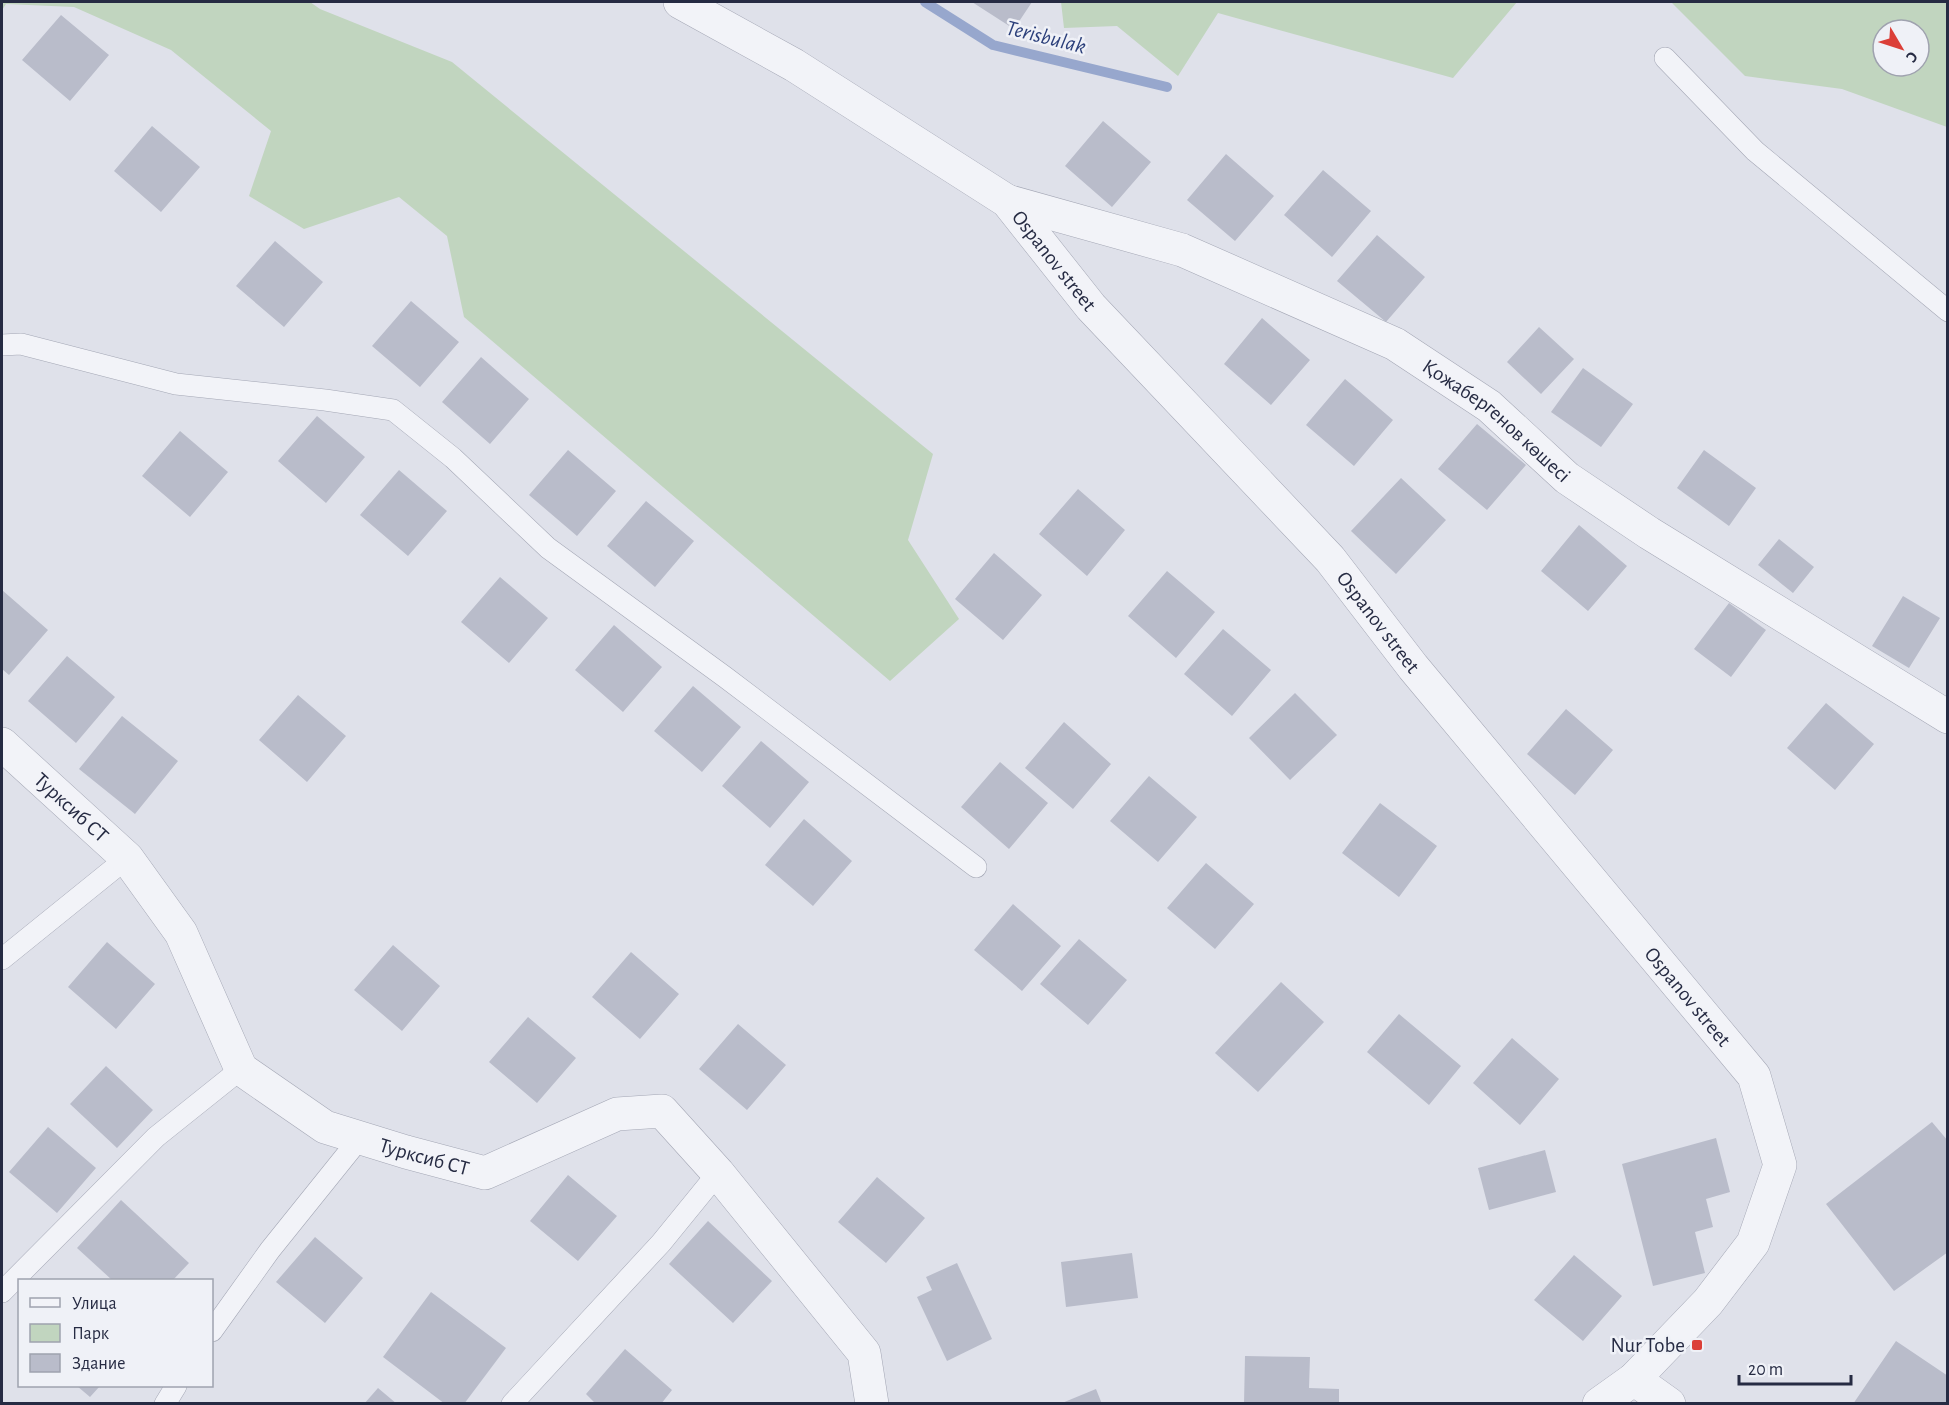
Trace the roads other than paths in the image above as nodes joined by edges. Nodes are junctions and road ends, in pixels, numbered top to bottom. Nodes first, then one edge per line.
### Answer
1 (680, 2) edge
2 (1665, 58) dead end
3 (1007, 201) junction
4 (1947, 311) edge
5 (2, 345) edge
6 (1947, 717) edge
7 (2, 744) edge
8 (127, 858) junction
9 (976, 867) dead end
10 (2, 958) edge
11 (241, 1069) junction
12 (360, 1138) junction
13 (718, 1173) junction
14 (2, 1292) edge
15 (213, 1330) edge
16 (1634, 1379) junction
17 (175, 1387) edge
18 (165, 1404) edge
19 (512, 1404) edge
20 (872, 1404) edge
21 (1599, 1404) edge
22 (1670, 1404) edge

1 - 3 street, Ospanov street
2 - 4 lane
3 - 6 street, Қожабергенов көшесі
3 - 16 street, Ospanov street
5 - 9 lane
7 - 8 street, Турксиб СТ
8 - 10 lane
8 - 11 street, Турксиб СТ
11 - 12 street, Турксиб СТ
11 - 14 lane
12 - 13 street, Турксиб СТ
12 - 15 lane
13 - 19 lane
13 - 20 street, Турксиб СТ
16 - 21 street, Ospanov street
16 - 22 street
17 - 18 lane

